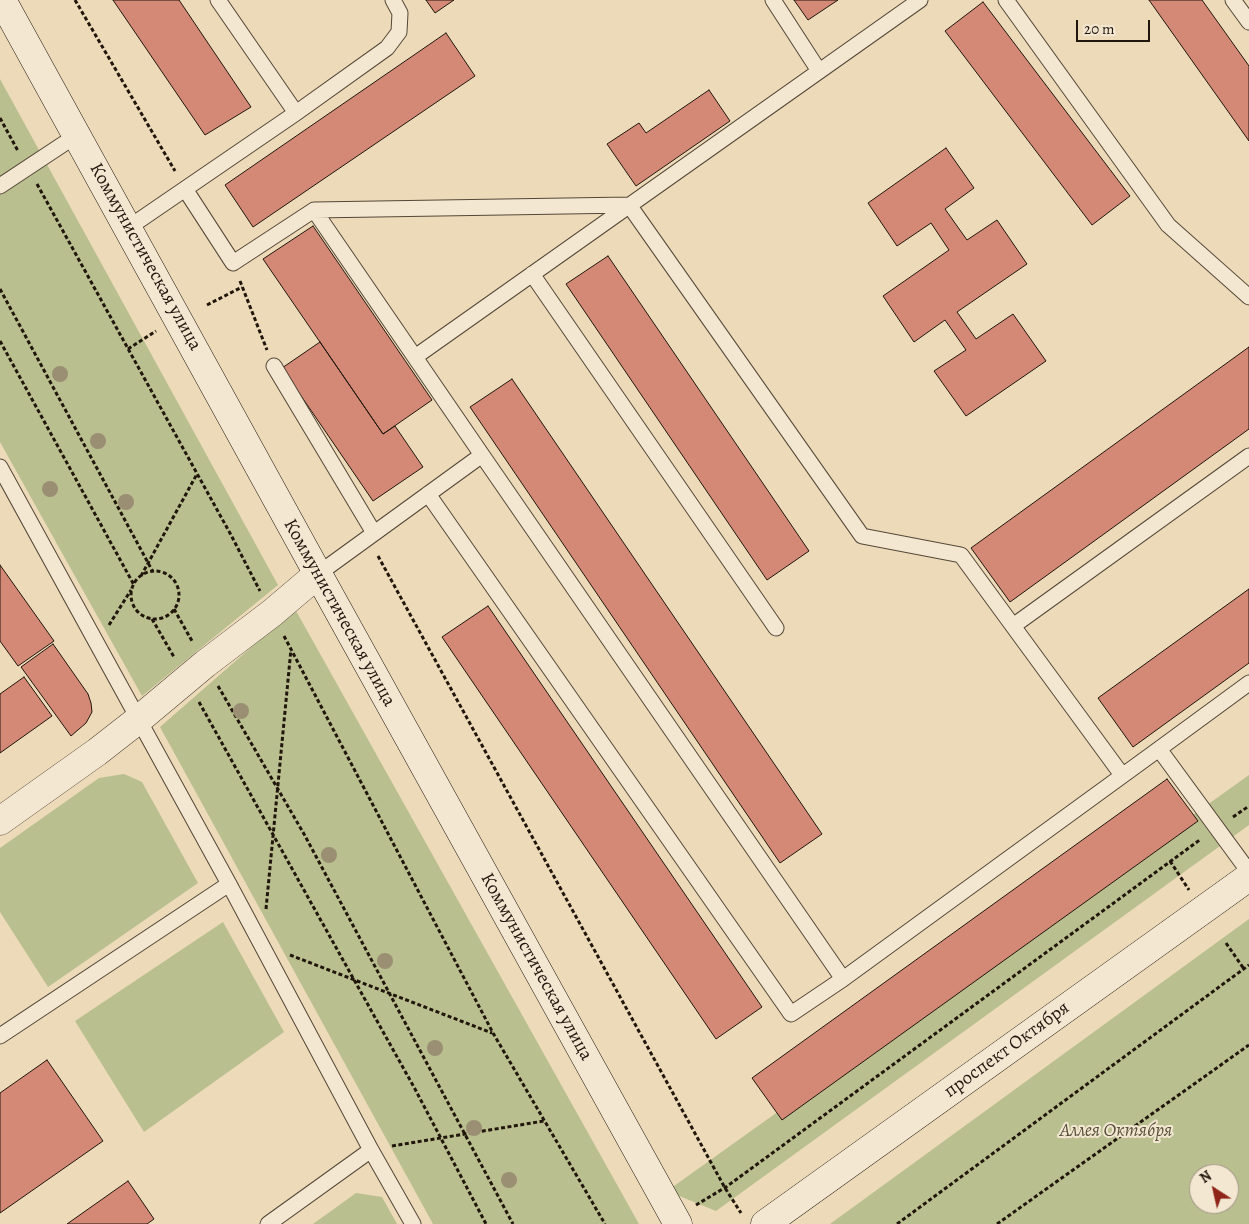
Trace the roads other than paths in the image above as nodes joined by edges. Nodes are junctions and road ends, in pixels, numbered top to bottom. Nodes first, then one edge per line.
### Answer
1 (2, 0) edge
2 (218, 0) edge
3 (393, 0) edge
4 (773, 0) edge
5 (920, 0) edge
6 (1006, 0) edge
7 (1233, 0) edge
8 (1249, 22) edge
9 (819, 71) junction
10 (296, 113) junction
11 (77, 135) junction
12 (0, 186) edge
13 (185, 189) junction
14 (630, 205) junction
15 (314, 210) junction
16 (128, 228) junction
17 (532, 274) junction
18 (1249, 297) edge
19 (415, 357) junction
20 (274, 366) road end
21 (482, 455) junction
22 (1249, 456) edge
23 (0, 467) edge
24 (428, 494) junction
25 (371, 536) junction
26 (318, 574) junction
27 (1014, 626) junction
28 (776, 628) dead end
29 (1249, 683) edge
30 (138, 720) junction
31 (1159, 749) junction
32 (1122, 775) junction
33 (0, 821) edge
34 (1249, 872) edge
35 (1249, 877) edge
36 (229, 884) junction
37 (843, 979) junction
38 (0, 1036) edge
39 (371, 1150) junction
40 (687, 1215) edge
41 (754, 1221) edge
42 (268, 1224) edge
43 (413, 1224) edge

1 - 11 main road, Коммунистическая улица
2 - 10 lane
3 - 10 lane
4 - 9 lane
5 - 9 lane
6 - 18 lane
7 - 8 lane
9 - 14 lane
10 - 13 lane
11 - 12 lane
11 - 16 main road, Коммунистическая улица
13 - 15 lane
13 - 16 lane
14 - 15 lane
14 - 17 lane
14 - 27 lane
15 - 19 lane
16 - 26 main road, Коммунистическая улица
17 - 19 lane
17 - 28 lane
19 - 21 lane
20 - 25 lane
21 - 24 lane
21 - 37 lane
22 - 27 lane
23 - 30 lane
24 - 25 lane
24 - 37 lane
25 - 26 lane
26 - 30 main road
26 - 40 main road, Коммунистическая улица
27 - 32 lane
29 - 31 lane
30 - 33 main road
30 - 36 lane
31 - 32 lane
31 - 34 lane
32 - 37 lane
35 - 41 main road, проспект Октября
36 - 38 lane
36 - 39 lane
39 - 42 lane
39 - 43 lane

